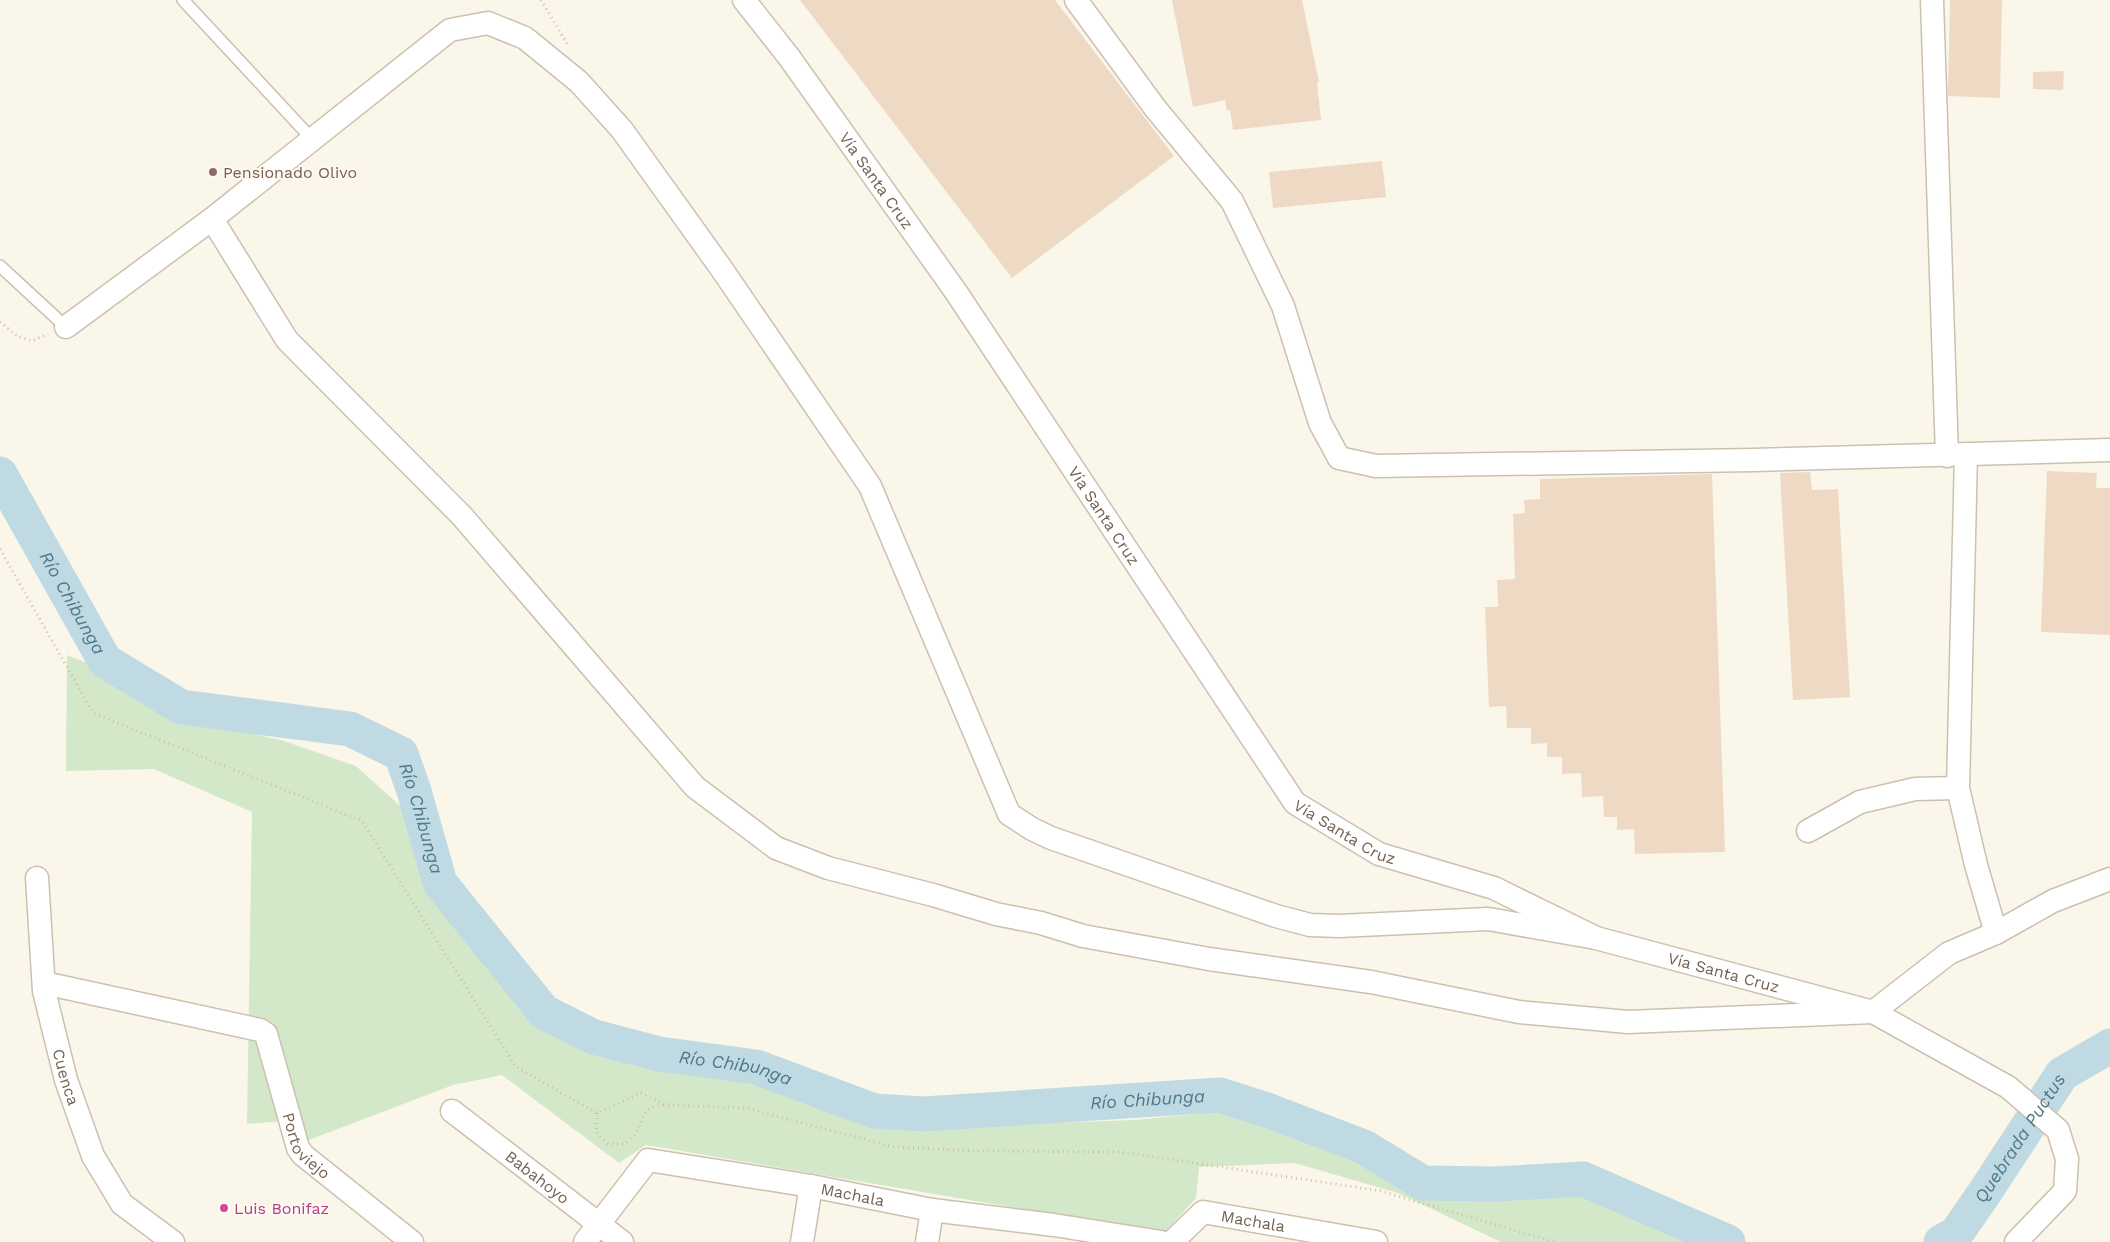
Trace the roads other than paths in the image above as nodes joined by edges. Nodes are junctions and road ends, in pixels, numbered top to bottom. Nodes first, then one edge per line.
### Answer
1 (183, 0) edge
2 (744, 0) edge
3 (1076, 0) edge
4 (1932, 0) edge
5 (312, 139) junction
6 (212, 219) junction
7 (0, 266) edge
8 (66, 327) joint
9 (2110, 450) edge
10 (1956, 455) junction
11 (1958, 788) junction
12 (1808, 832) dead end
13 (37, 878) dead end
14 (2110, 879) edge
15 (1996, 933) junction
16 (1596, 938) junction
17 (44, 984) junction
18 (1873, 1012) junction
19 (452, 1111) dead end
20 (811, 1186) junction
21 (932, 1210) junction
22 (600, 1223) junction
23 (1052, 1233) edge
24 (172, 1242) edge
25 (412, 1242) edge
26 (584, 1242) edge
27 (622, 1242) edge
28 (802, 1242) edge
29 (927, 1242) edge
30 (1161, 1242) edge
31 (1172, 1242) edge
32 (1376, 1242) edge
33 (2016, 1242) edge

1 - 5 lane
2 - 16 street, Vía Santa Cruz
3 - 10 street
4 - 10 street
5 - 6 street
5 - 16 street
6 - 8 street
6 - 18 street
7 - 8 lane
9 - 10 street
10 - 11 street
11 - 12 street
11 - 15 street
13 - 17 street, Cuenca
14 - 15 street
15 - 18 street
16 - 18 street, Vía Santa Cruz
17 - 24 street, Cuenca
17 - 25 street, Portoviejo
18 - 33 street, Vía Santa Cruz
19 - 22 street, Babahoyo
20 - 21 street, Machala
20 - 22 street, Machala
20 - 28 street
21 - 23 street, Machala
21 - 29 street
22 - 26 street, Machala
22 - 27 street, Babahoyo
23 - 30 street, Machala
31 - 32 street, Machala

